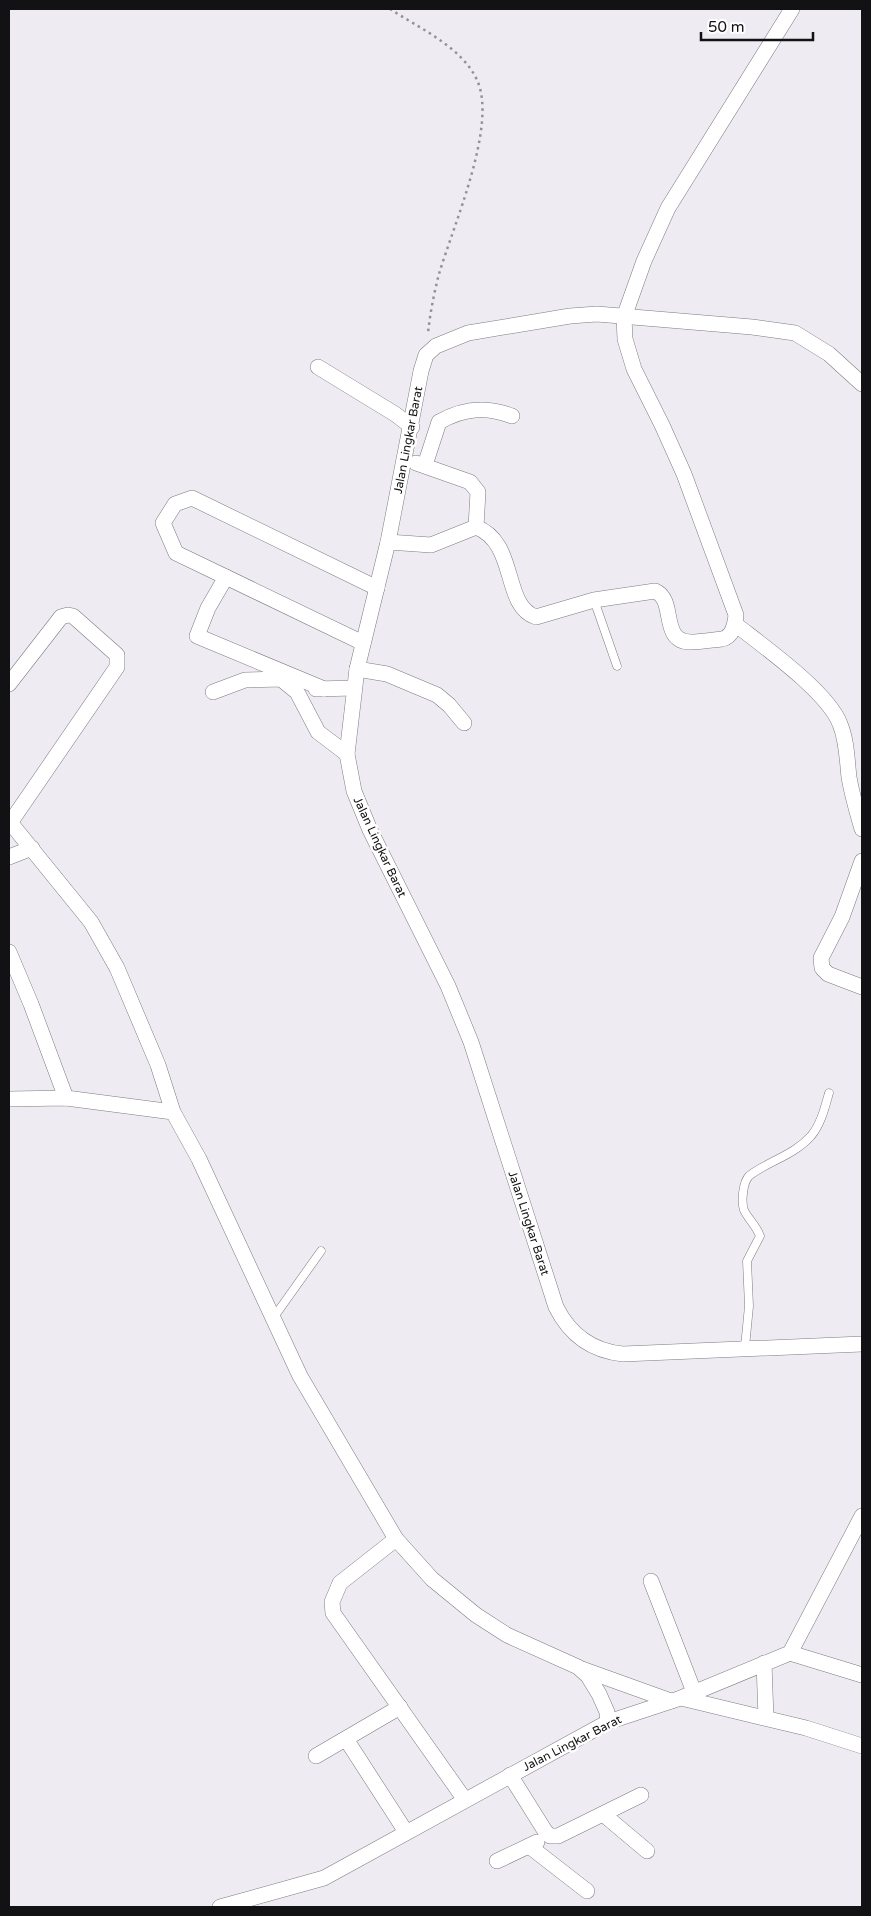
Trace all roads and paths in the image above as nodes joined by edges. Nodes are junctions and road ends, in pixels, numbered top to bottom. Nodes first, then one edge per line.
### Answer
1 (390, 9) edge
2 (792, 9) edge
3 (624, 317) junction
4 (426, 355) junction
5 (318, 367) dead end
6 (862, 384) edge
7 (512, 416) dead end
8 (412, 427) junction
9 (405, 460) junction
10 (426, 465) junction
11 (476, 527) junction
12 (388, 542) junction
13 (226, 578) junction
14 (377, 588) junction
15 (594, 600) junction
16 (735, 624) junction
17 (363, 643) junction
18 (617, 666) dead end
19 (357, 669) junction
20 (9, 684) edge
21 (354, 688) junction
22 (324, 689) junction
23 (213, 692) dead end
24 (297, 692) junction
25 (464, 723) dead end
26 (347, 754) junction
27 (10, 822) edge
28 (862, 829) edge
29 (32, 848) junction
30 (9, 857) edge
31 (862, 861) edge
32 (9, 952) edge
33 (862, 987) edge
34 (829, 1093) dead end
35 (66, 1098) junction
36 (9, 1099) edge
37 (173, 1112) junction
38 (321, 1252) dead end
39 (274, 1317) junction
40 (862, 1344) edge
41 (745, 1347) junction
42 (862, 1516) edge
43 (396, 1539) junction
44 (651, 1582) dead end
45 (790, 1653) junction
46 (764, 1663) junction
47 (578, 1668) junction
48 (862, 1675) edge
49 (682, 1697) junction
50 (400, 1707) junction
51 (766, 1718) junction
52 (608, 1722) junction
53 (346, 1740) junction
54 (862, 1746) edge
55 (316, 1756) dead end
56 (510, 1775) junction
57 (641, 1796) dead end
58 (465, 1800) junction
59 (603, 1814) junction
60 (406, 1832) junction
61 (550, 1836) junction
62 (529, 1846) junction
63 (646, 1851) dead end
64 (497, 1860) dead end
65 (587, 1891) dead end
66 (220, 1907) edge

1 - 4 path
2 - 3 street
3 - 4 street
3 - 6 street
3 - 16 street
4 - 8 street, Jalan Lingkar Barat
5 - 8 street
7 - 10 street
8 - 9 street, Jalan Lingkar Barat
9 - 10 street
9 - 12 street, Jalan Lingkar Barat
10 - 11 street
11 - 12 street
11 - 15 street
12 - 14 street, Jalan Lingkar Barat
13 - 14 street
13 - 17 street
13 - 22 street
14 - 17 street, Jalan Lingkar Barat
15 - 16 street
15 - 18 lane
16 - 28 street
17 - 19 street, Jalan Lingkar Barat
19 - 21 street, Jalan Lingkar Barat
19 - 25 street
20 - 27 street
21 - 22 street
21 - 26 street, Jalan Lingkar Barat
22 - 24 street
23 - 24 street
24 - 26 street
26 - 41 street, Jalan Lingkar Barat
27 - 29 street
29 - 30 street
29 - 37 street
31 - 33 street
32 - 35 street
34 - 41 lane
35 - 36 street
35 - 37 street
37 - 39 street
38 - 39 lane
39 - 43 street
40 - 41 street, Jalan Lingkar Barat
42 - 45 street
43 - 47 street
43 - 50 street
44 - 49 street
45 - 46 street, Jalan Lingkar Barat
45 - 48 street
46 - 49 street, Jalan Lingkar Barat
46 - 51 street
47 - 49 street
47 - 52 street
49 - 51 street
49 - 52 street, Jalan Lingkar Barat
50 - 53 street
50 - 58 street
51 - 54 street
52 - 56 street, Jalan Lingkar Barat
53 - 55 street
53 - 60 street
56 - 58 street, Jalan Lingkar Barat
56 - 61 street
57 - 59 street
58 - 60 street, Jalan Lingkar Barat
59 - 61 street
59 - 63 street
60 - 66 street, Jalan Lingkar Barat
61 - 62 street
62 - 64 street
62 - 65 street

